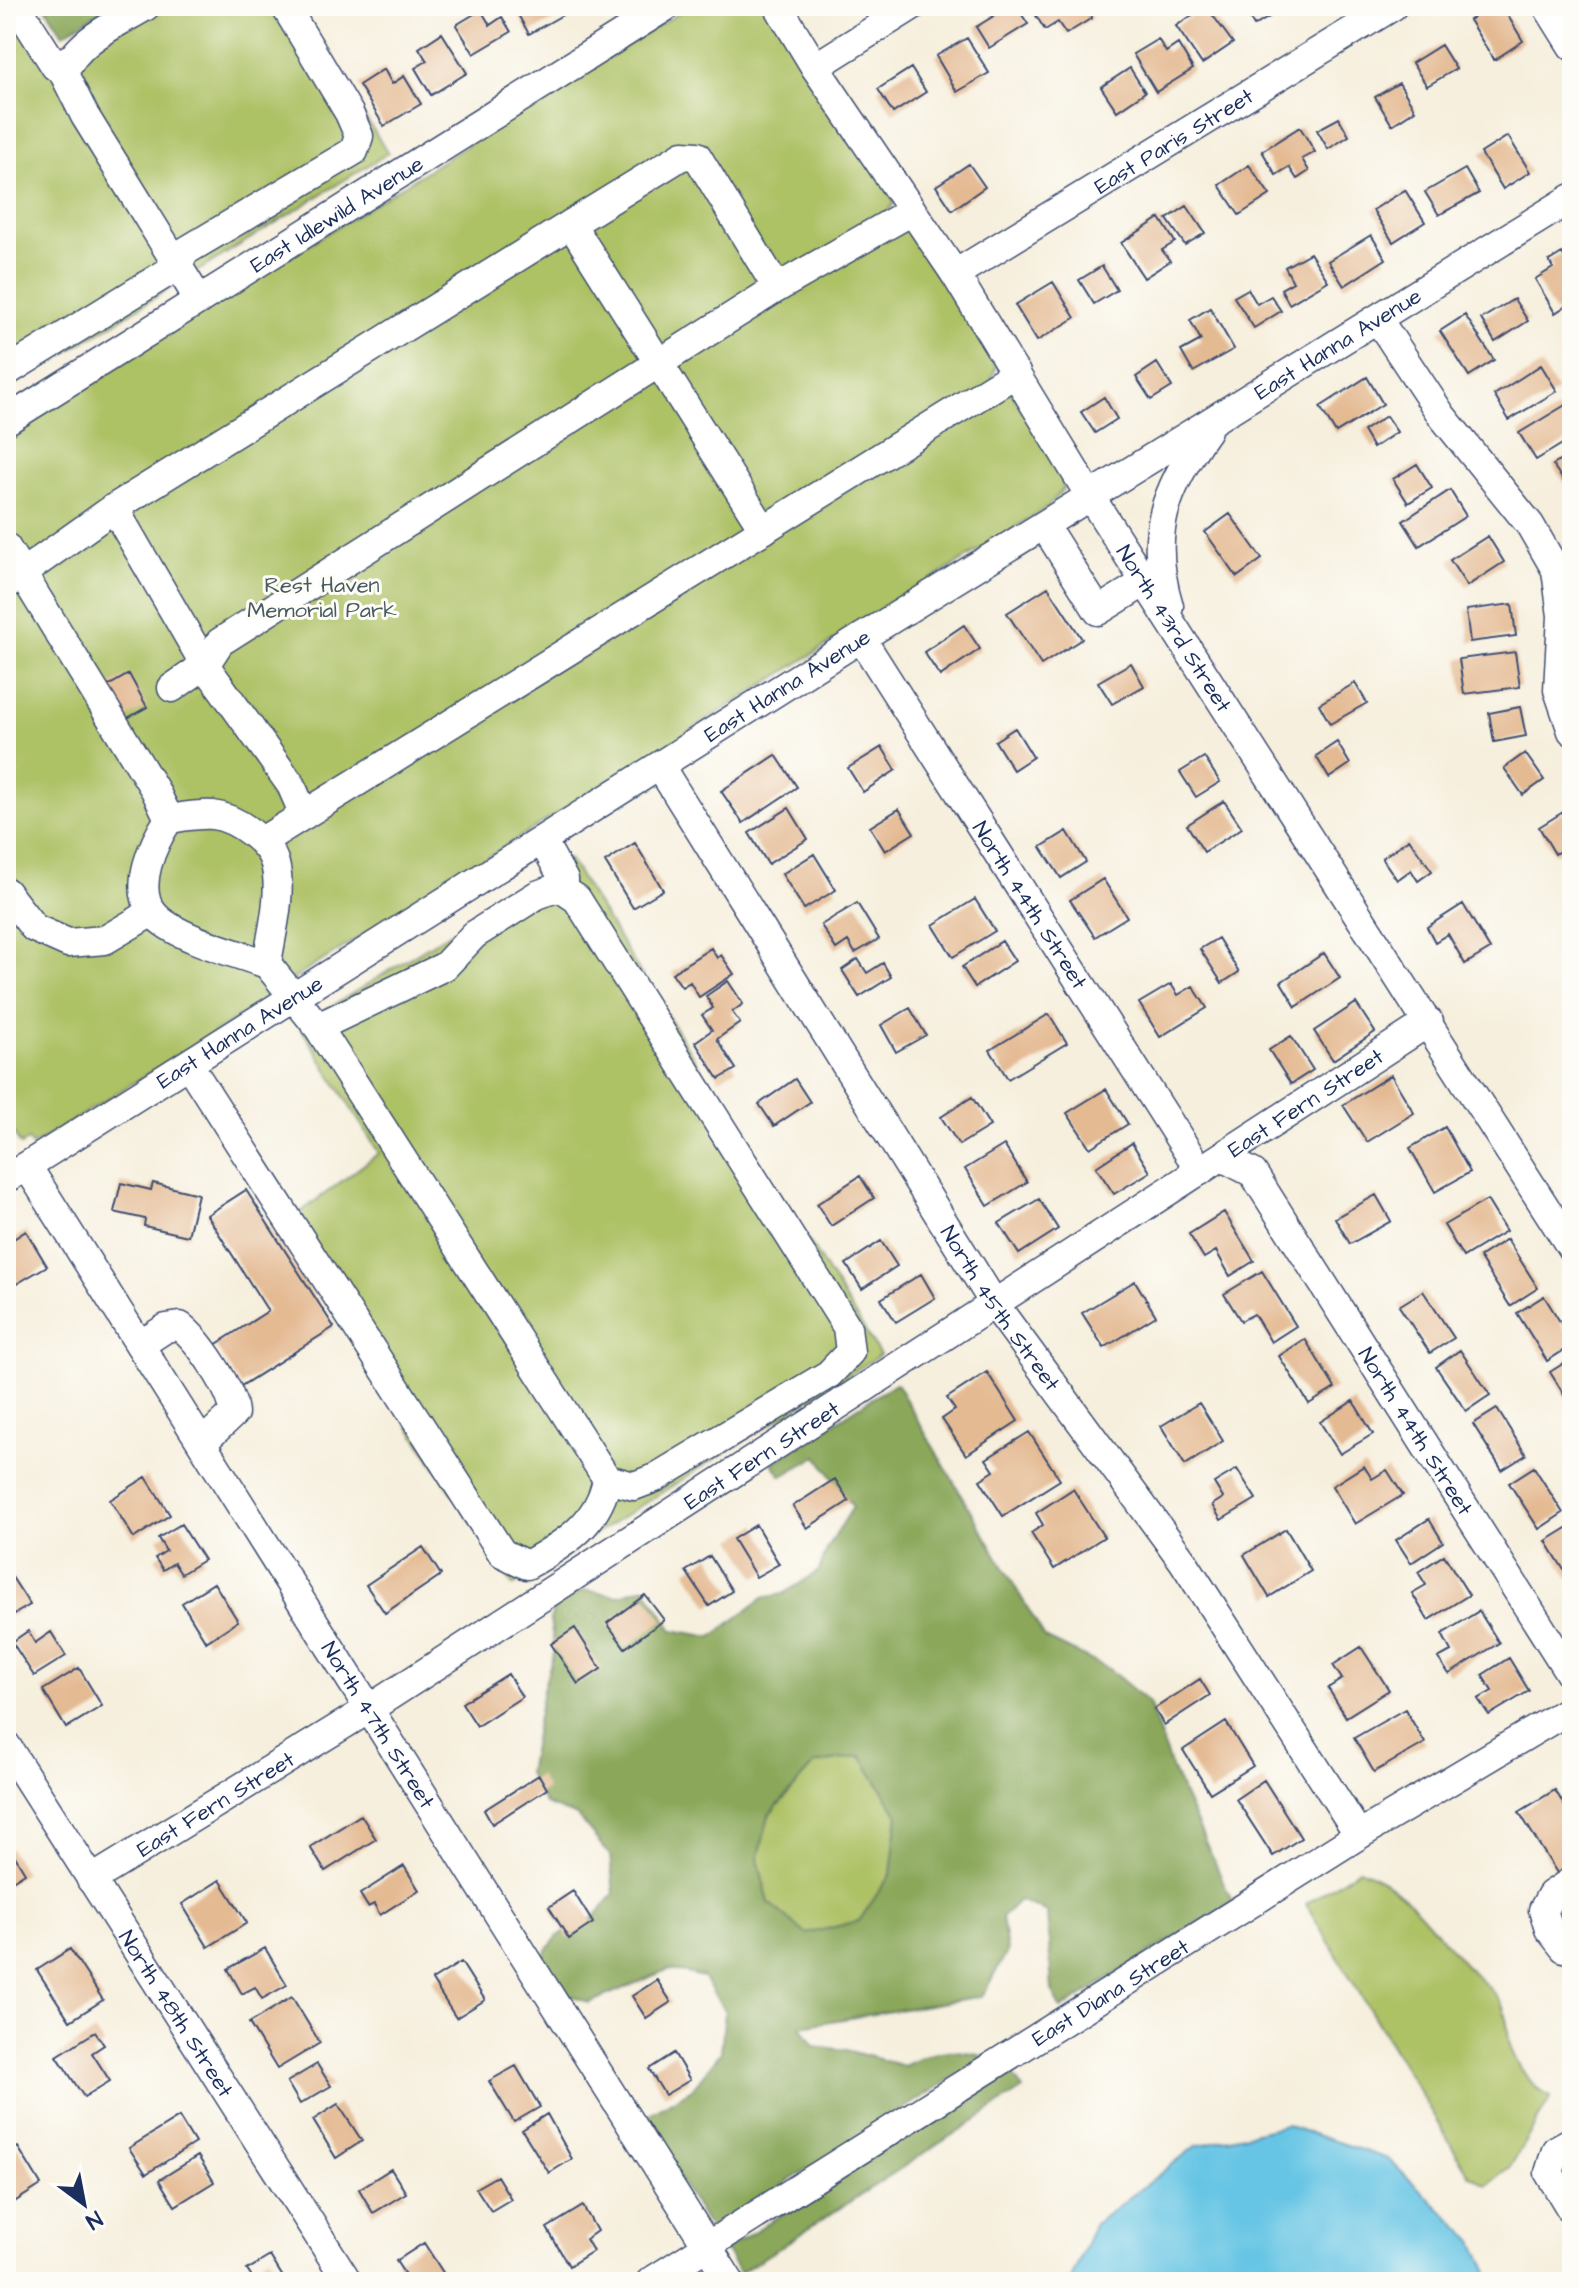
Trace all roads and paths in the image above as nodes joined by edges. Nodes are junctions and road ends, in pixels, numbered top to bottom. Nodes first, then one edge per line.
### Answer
1 (17, 6) edge
2 (146, 6) edge
3 (285, 6) edge
4 (667, 6) edge
5 (778, 6) edge
6 (912, 6) edge
7 (1393, 6) edge
8 (1547, 6) edge
9 (1572, 46) edge
10 (69, 59) junction
11 (815, 67) junction
12 (1572, 198) edge
13 (912, 211) junction
14 (571, 224) junction
15 (178, 266) junction
16 (955, 274) junction
17 (777, 288) junction
18 (199, 300) junction
19 (1379, 321) junction
20 (660, 363) junction
21 (6, 372) edge
22 (1016, 373) junction
23 (6, 421) edge
24 (1213, 422) junction
25 (1090, 496) junction
26 (114, 508) junction
27 (1044, 525) junction
28 (764, 530) junction
29 (6, 547) edge
30 (14, 579) edge
31 (1145, 582) junction
32 (1176, 630) junction
33 (861, 638) junction
34 (1566, 639) edge
35 (205, 665) junction
36 (172, 688) dead end
37 (1572, 731) edge
38 (661, 768) junction
39 (304, 815) junction
40 (169, 819) junction
41 (262, 841) junction
42 (543, 842) junction
43 (559, 887) junction
44 (6, 892) edge
45 (152, 912) junction
46 (267, 964) junction
47 (293, 999) junction
48 (1429, 1022) junction
49 (318, 1027) junction
50 (189, 1065) junction
51 (1211, 1164) junction
52 (17, 1173) edge
53 (1572, 1249) edge
54 (995, 1305) junction
55 (140, 1345) junction
56 (202, 1443) junction
57 (607, 1479) junction
58 (1572, 1677) edge
59 (1572, 1708) edge
60 (369, 1709) junction
61 (6, 1745) edge
62 (1359, 1835) junction
63 (91, 1880) junction
64 (1572, 1881) edge
65 (1572, 1950) edge
66 (1572, 2141) edge
67 (1572, 2211) edge
68 (708, 2246) junction
69 (348, 2282) edge
70 (650, 2282) edge
71 (730, 2282) edge

1 - 10 street
2 - 10 street
3 - 15 street
4 - 18 street, East Idlewild Avenue
5 - 11 street, North 43rd Street
6 - 11 street
7 - 16 street, East Paris Street
8 - 9 street
10 - 15 street
11 - 13 street, North 43rd Street
12 - 19 street, East Hanna Avenue
13 - 16 street, North 43rd Street
13 - 17 street
14 - 17 street
14 - 20 street
14 - 26 street
15 - 18 street
15 - 21 street
16 - 22 street, North 43rd Street
17 - 20 street
18 - 23 street, East Idlewild Avenue
19 - 24 street, East Hanna Avenue
19 - 34 street
20 - 28 street
20 - 35 street
22 - 25 street, North 43rd Street
22 - 28 street
24 - 25 street, East Hanna Avenue
24 - 32 street
25 - 27 street, East Hanna Avenue
25 - 31 street, North 43rd Street
26 - 30 street
26 - 35 street
27 - 31 street
27 - 33 street, East Hanna Avenue
28 - 39 street
29 - 30 street
30 - 40 street
31 - 32 street, North 43rd Street
32 - 48 street, North 43rd Street
33 - 38 street, East Hanna Avenue
33 - 51 street, North 44th Street
34 - 37 street
35 - 36 street
35 - 39 street
38 - 42 street, East Hanna Avenue
38 - 54 street, North 45th Street
39 - 41 street
40 - 41 street
40 - 45 street
41 - 46 street
42 - 43 street
42 - 47 street, East Hanna Avenue
43 - 49 street
43 - 57 street
44 - 45 street
45 - 46 street
46 - 47 street
47 - 49 street
47 - 50 street, East Hanna Avenue
48 - 51 street, East Fern Street
48 - 53 street, North 43rd Street
49 - 57 street
50 - 52 street, East Hanna Avenue
50 - 57 street
51 - 54 street, East Fern Street
51 - 58 street, North 44th Street
52 - 55 street, North 47th Street
54 - 60 street, East Fern Street
54 - 62 street, North 45th Street
55 - 56 street, North 47th Street
55 - 56 street
56 - 60 street, North 47th Street
59 - 62 street, East Diana Street
60 - 63 street, East Fern Street
60 - 68 street, North 47th Street
61 - 63 street, North 48th Street
62 - 68 street, East Diana Street
63 - 69 street, North 48th Street
64 - 65 street
66 - 67 street
68 - 70 street, East Diana Street
68 - 71 street, North 47th Street

